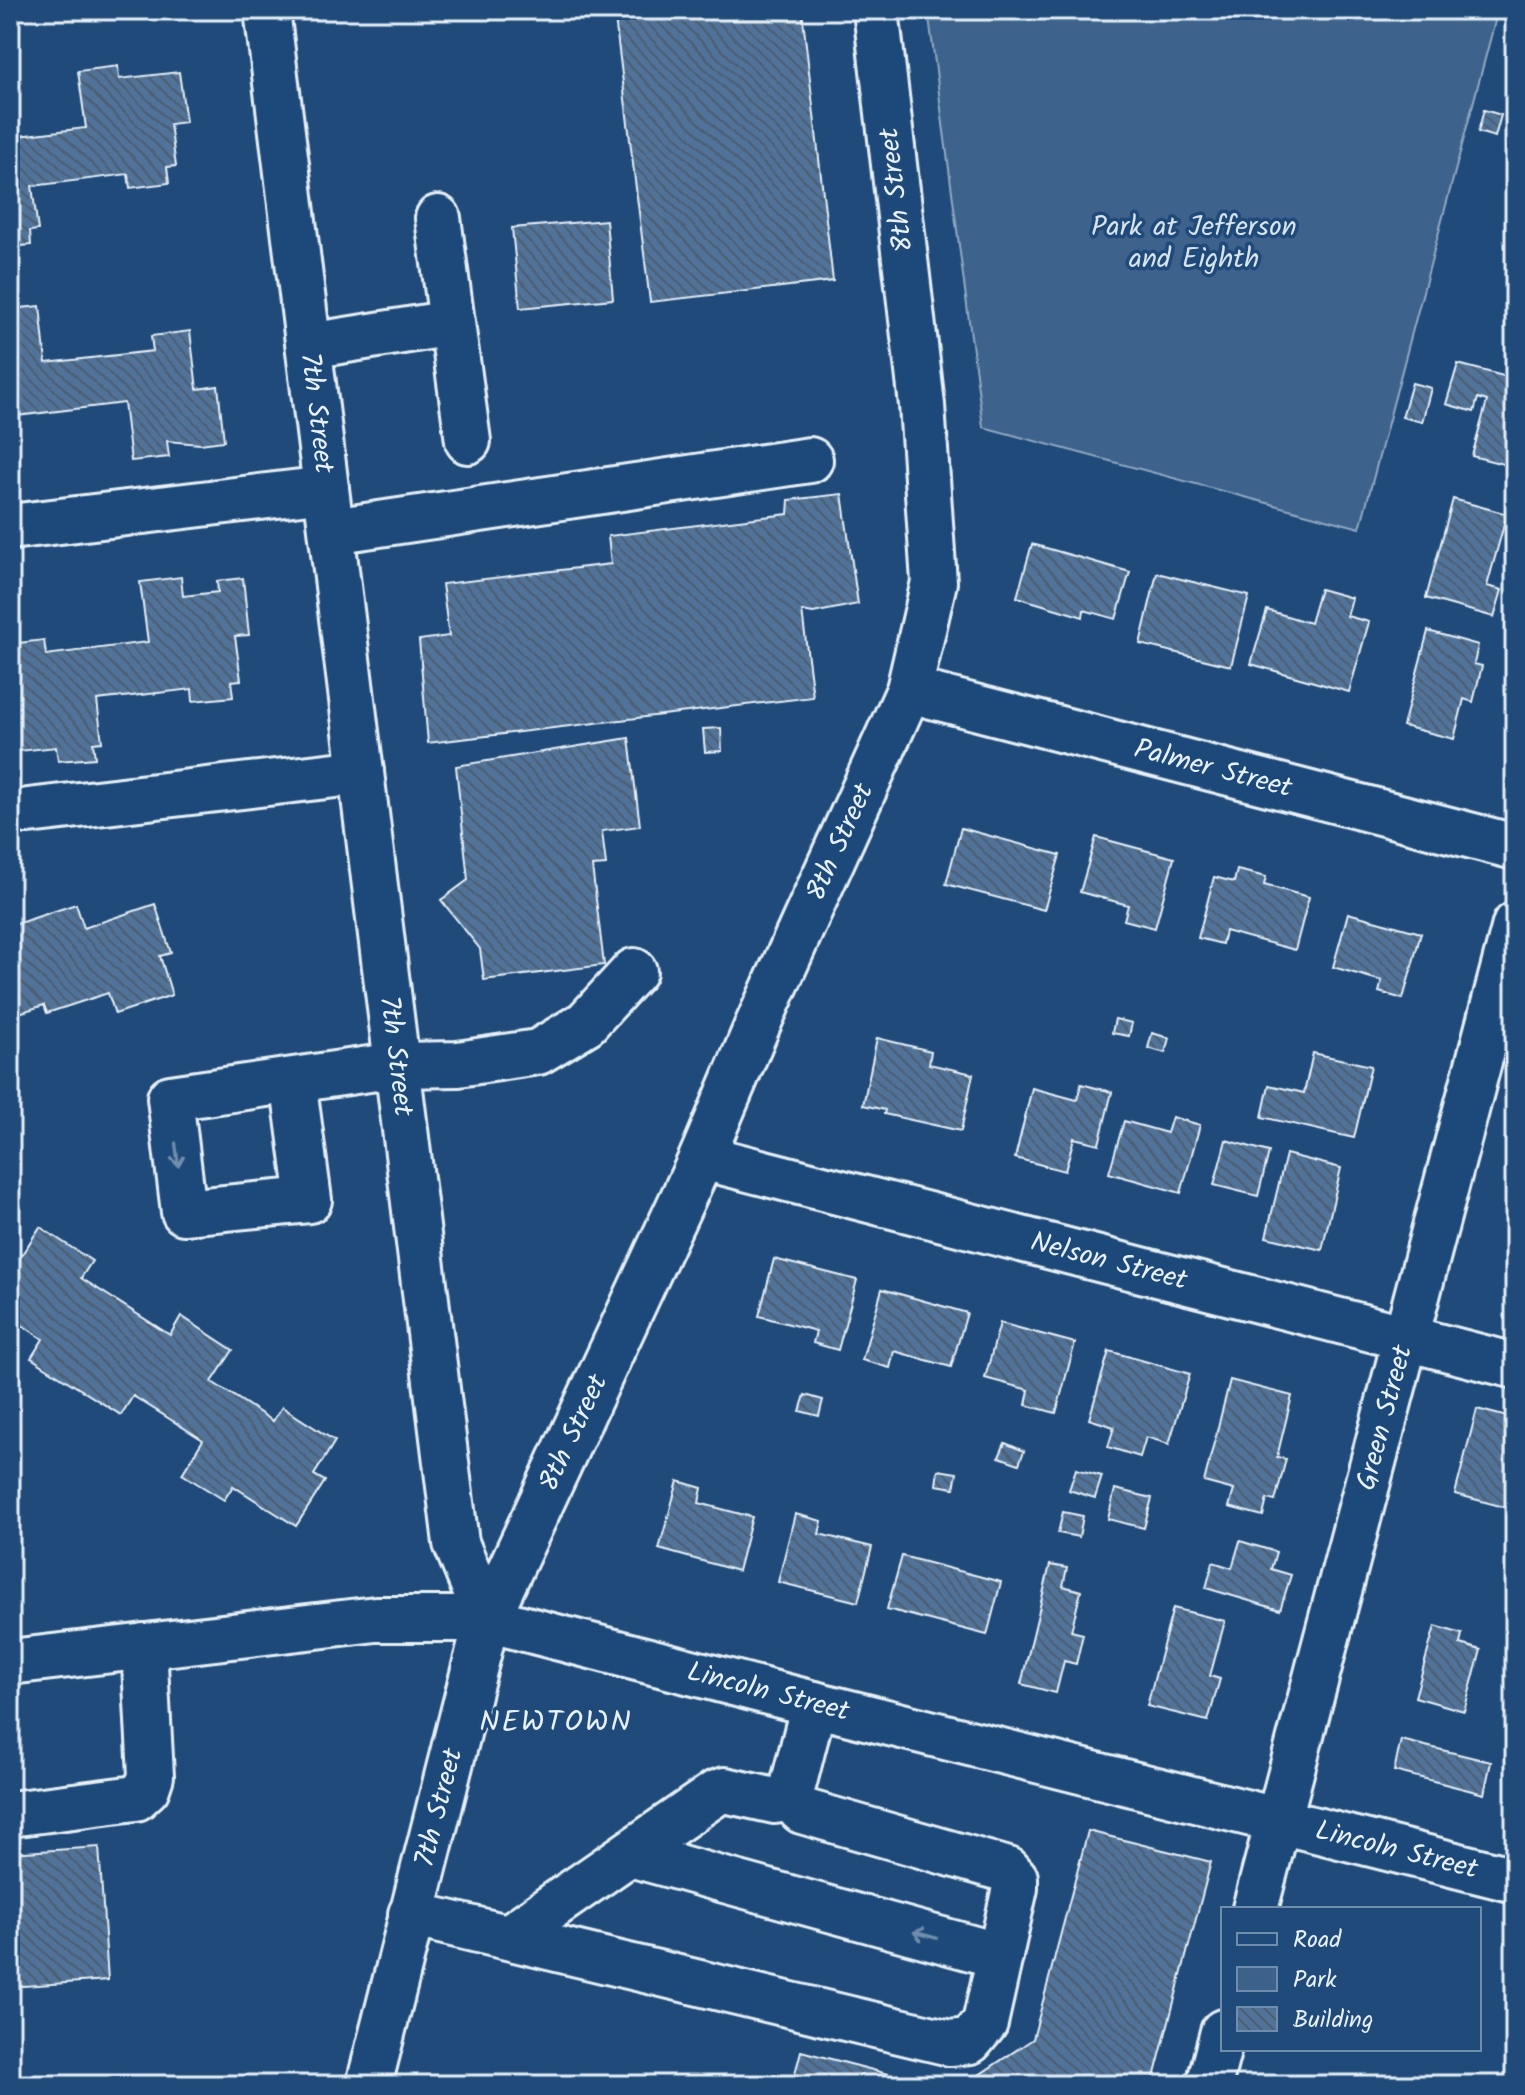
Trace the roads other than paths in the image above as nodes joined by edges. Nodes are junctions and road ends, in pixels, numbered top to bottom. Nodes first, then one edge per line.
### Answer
1 (267, 10) edge
2 (876, 10) edge
3 (438, 218) dead end
4 (452, 323) junction
5 (309, 346) junction
6 (468, 441) dead end
7 (810, 460) dead end
8 (329, 510) junction
9 (10, 527) edge
10 (909, 690) junction
11 (361, 772) junction
12 (28, 811) dead end
13 (1515, 847) edge
14 (1515, 925) edge
15 (634, 971) dead end
16 (397, 1065) junction
17 (293, 1080) junction
18 (702, 1157) junction
19 (1406, 1338) junction
20 (1515, 1366) edge
21 (487, 1619) junction
22 (144, 1646) junction
23 (10, 1662) edge
24 (814, 1704) junction
25 (790, 1798) junction
26 (10, 1814) edge
27 (1279, 1820) junction
28 (630, 1854) junction
29 (1515, 1880) edge
30 (1256, 1907) edge
31 (411, 1914) junction
32 (510, 1936) junction
33 (1000, 1956) junction
34 (1221, 2040) edge
35 (369, 2085) edge
36 (1209, 2085) edge

1 - 5 street, 7th Street
2 - 10 street, 8th Street
3 - 4 street
4 - 5 street
4 - 6 street
5 - 8 street, 7th Street
7 - 8 street
8 - 9 street
8 - 11 street, 7th Street
10 - 13 street, Palmer Street
10 - 18 street, 8th Street
11 - 12 street
11 - 16 street, 7th Street
14 - 19 street, Green Street
15 - 16 street
16 - 17 street
16 - 21 street, 7th Street
17 -> 17 street
18 - 19 street, Nelson Street
18 - 21 street, 8th Street
19 - 20 street, Nelson Street
19 - 27 street, Green Street
21 - 22 street, Lincoln Street
21 - 24 street, Lincoln Street
21 - 31 street, 7th Street
22 - 23 street, Lincoln Street
22 - 26 street
24 - 25 street
24 - 27 street, Lincoln Street
25 - 28 street
25 - 33 street
27 - 29 street, Lincoln Street
27 - 30 street, Green Street
28 - 32 street
33 -> 28 street
31 - 32 street
31 - 35 street, 7th Street
32 - 33 street
34 - 36 street

